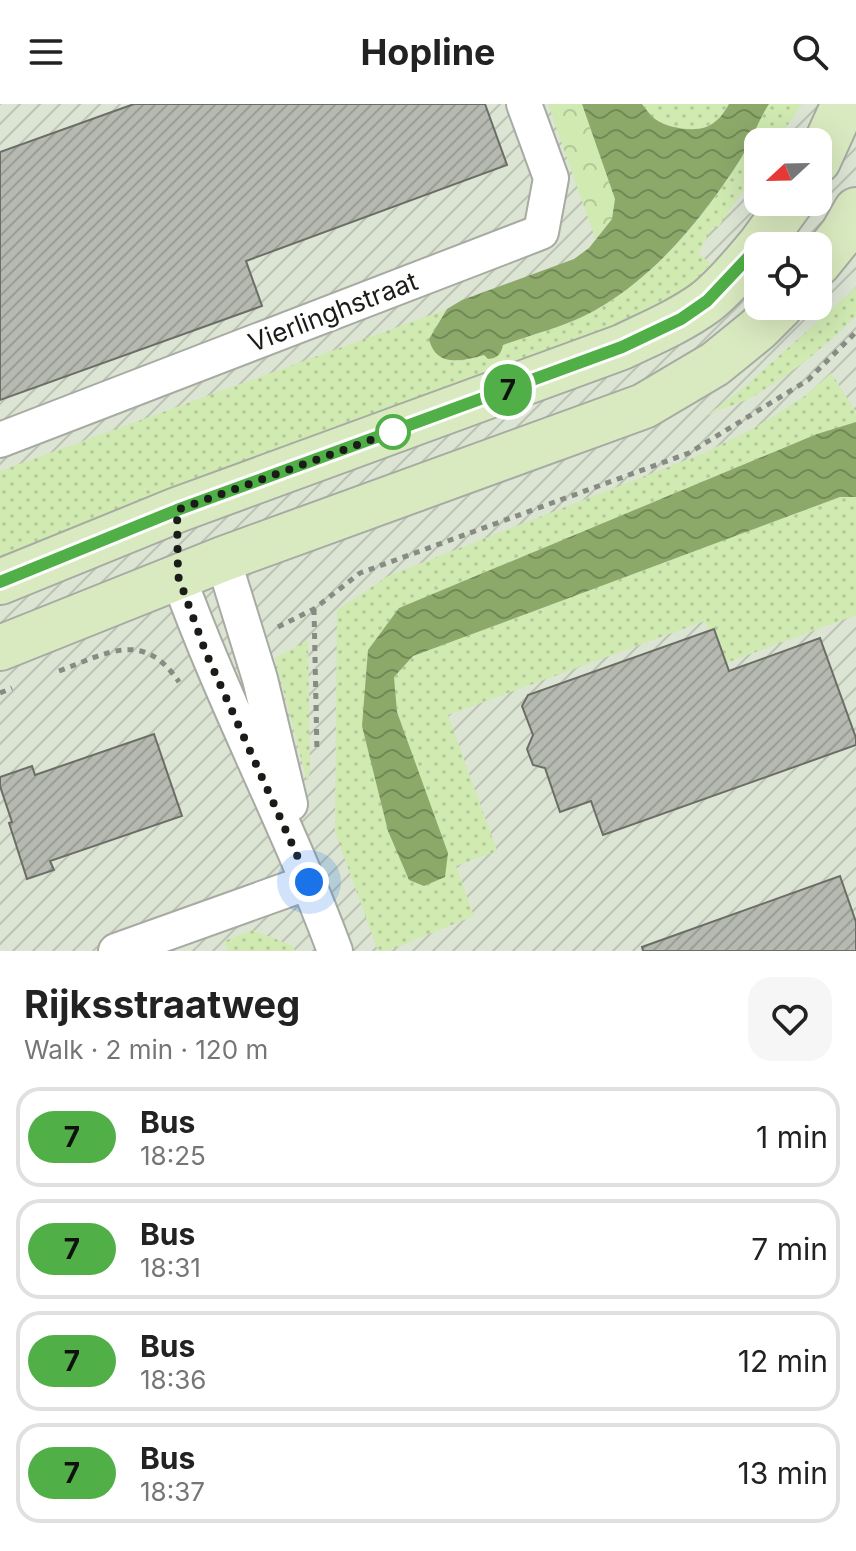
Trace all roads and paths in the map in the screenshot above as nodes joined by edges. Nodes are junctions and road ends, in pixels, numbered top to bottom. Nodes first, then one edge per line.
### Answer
1 (524, 104) edge
2 (844, 104) edge
3 (832, 130) edge
4 (856, 210) edge
5 (832, 247) edge
6 (744, 261) edge
7 (767, 320) edge
8 (856, 332) edge
9 (0, 440) edge
10 (177, 510) junction
11 (223, 559) junction
12 (178, 576) junction
13 (0, 582) edge
14 (314, 609) dead end
15 (168, 666) dead end
16 (7, 668) edge
17 (55, 673) dead end
18 (0, 693) edge
19 (309, 882) junction
20 (116, 951) edge
21 (335, 951) edge

1 - 9 street, Vierlinghstraat
2 - 3 main road
4 - 5 main road
6 - 10 main road
7 - 11 main road
8 - 14 path
10 - 11 main road
10 - 12 main road
10 - 13 main road
11 - 12 main road
11 - 19 street
12 - 16 main road
12 - 19 street
15 - 17 path
16 - 18 path
19 - 20 street
19 - 21 street

